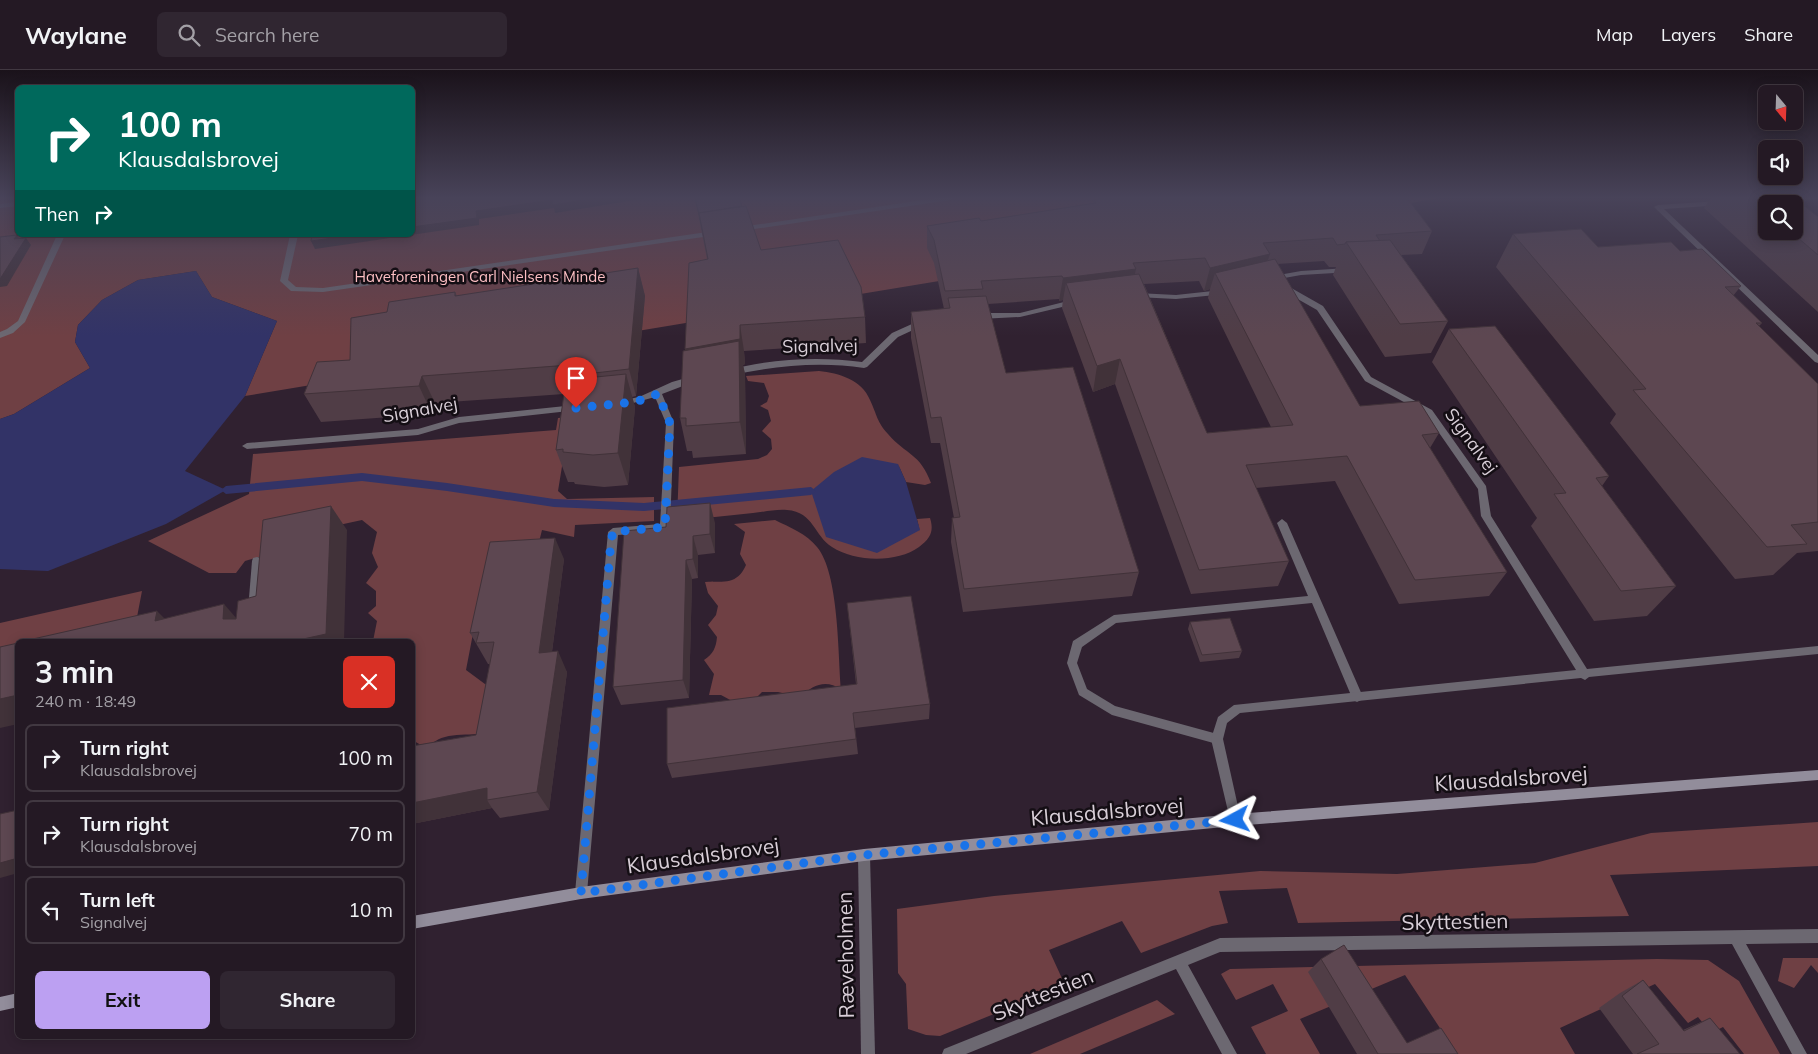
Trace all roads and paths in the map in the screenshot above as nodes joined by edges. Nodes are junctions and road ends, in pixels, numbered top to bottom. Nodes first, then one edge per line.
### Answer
1 (58, 244) edge
2 (292, 244) edge
3 (637, 244) edge
4 (1697, 244) edge
5 (1357, 270) edge
6 (1231, 289) edge
7 (1124, 295) edge
8 (1086, 300) edge
9 (973, 317) edge
10 (937, 320) edge
11 (0, 335) edge
12 (1818, 360) edge
13 (720, 374) edge
14 (700, 378) edge
15 (658, 394) junction
16 (616, 404) edge
17 (586, 407) edge
18 (247, 446) dead end
19 (1282, 523) dead end
20 (257, 561) edge
21 (1314, 599) junction
22 (252, 623) edge
23 (1818, 650) edge
24 (1585, 675) junction
25 (1358, 697) junction
26 (1217, 739) junction
27 (1818, 775) edge
28 (1235, 820) junction
29 (864, 855) junction
30 (581, 893) junction
31 (415, 922) edge
32 (1818, 936) edge
33 (1736, 939) junction
34 (1179, 962) junction
35 (15, 1001) edge
36 (0, 1004) edge
37 (868, 1054) edge
38 (949, 1054) edge
39 (1230, 1054) edge
40 (1800, 1054) edge

1 - 11 street
2 - 3 street
4 - 12 street
5 - 24 street, Signalvej
6 - 7 street
8 - 9 street
10 - 13 street, Signalvej
14 - 15 street
15 - 16 street
15 - 30 street
17 - 18 street, Signalvej
19 - 21 street
20 - 22 street
21 - 25 street
21 - 26 street
23 - 24 street
24 - 25 street
25 - 26 street
26 - 28 street
27 - 28 street, Klausdalsbrovej
28 - 29 street, Klausdalsbrovej
29 - 30 street, Klausdalsbrovej
29 - 37 street, Ræveholmen
30 - 31 street, Klausdalsbrovej
32 - 33 street, Skyttestien
33 - 34 street, Skyttestien
33 - 40 street
34 - 38 street, Skyttestien
34 - 39 street
35 - 36 street

